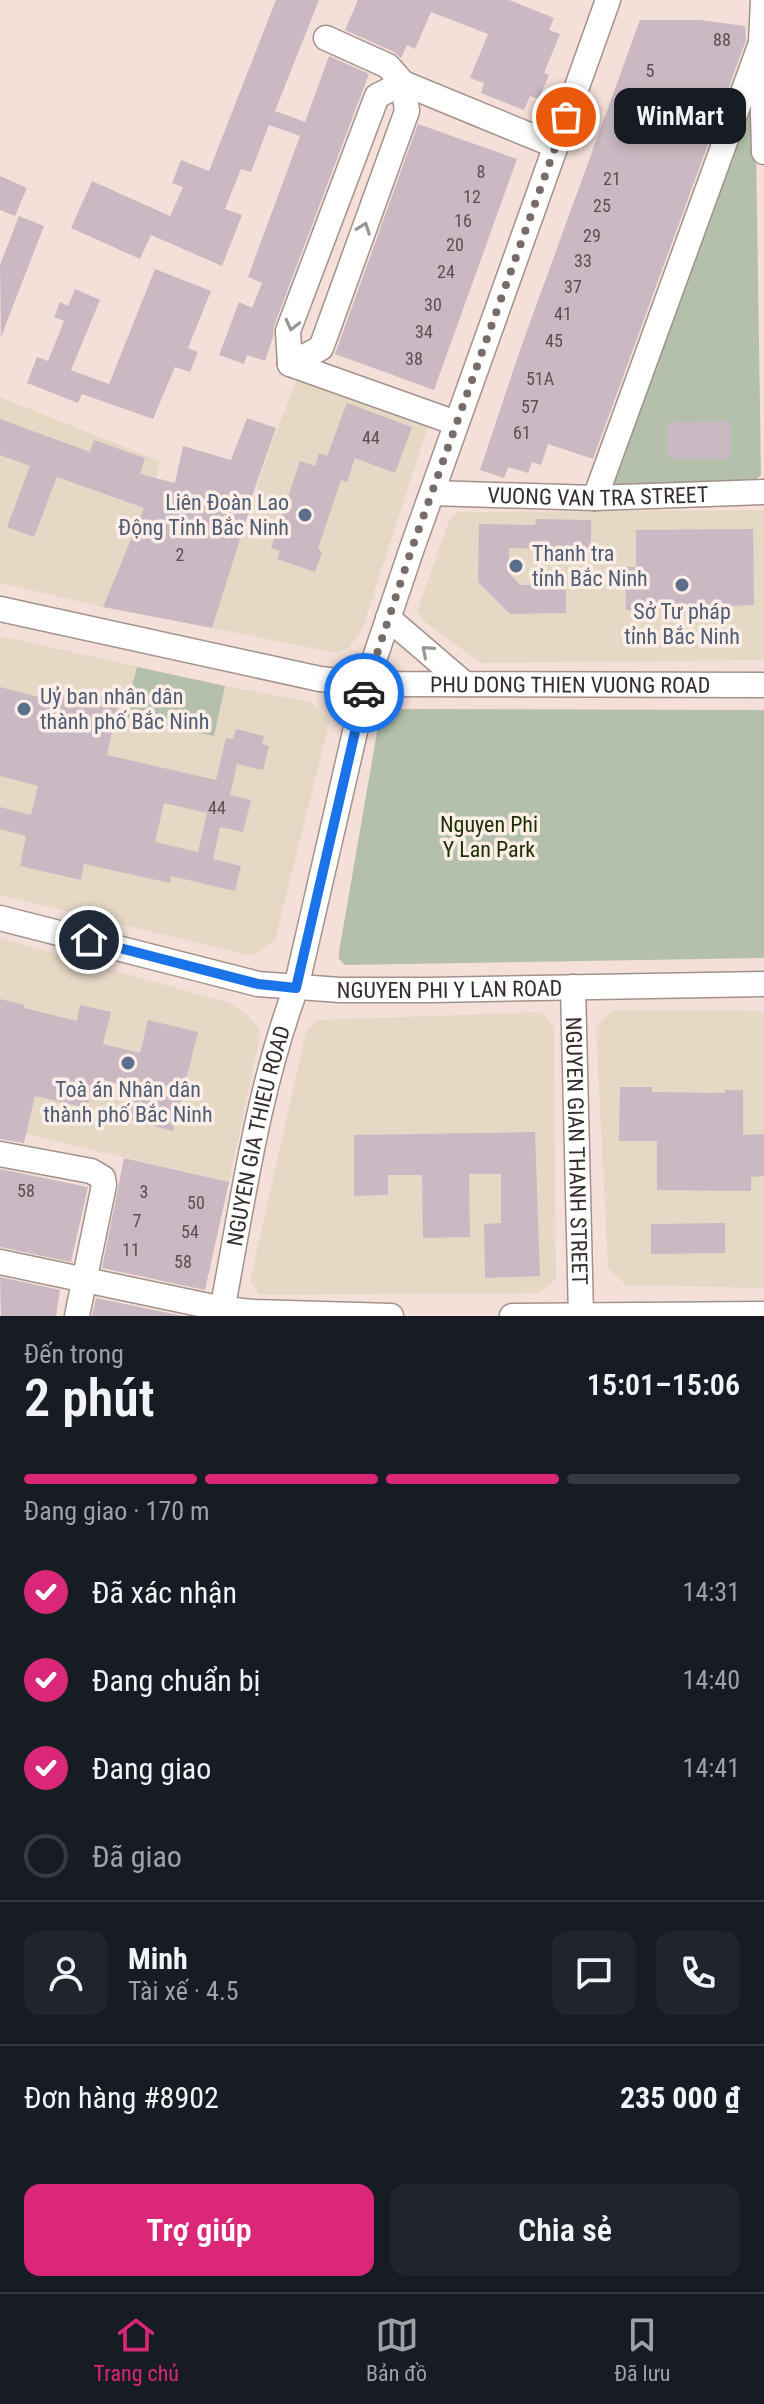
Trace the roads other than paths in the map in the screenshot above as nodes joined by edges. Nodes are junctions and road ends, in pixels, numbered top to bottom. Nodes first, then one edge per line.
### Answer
1 (608, 0) edge
2 (763, 0) edge
3 (326, 38) dead end
4 (761, 43) junction
5 (403, 83) junction
6 (556, 146) junction
7 (764, 152) edge
8 (347, 176) junction
9 (379, 187) junction
10 (311, 273) junction
11 (344, 284) junction
12 (290, 364) junction
13 (456, 423) junction
14 (764, 492) edge
15 (432, 493) junction
16 (595, 498) junction
17 (0, 609) edge
18 (388, 618) junction
19 (366, 684) junction
20 (465, 684) junction
21 (764, 685) edge
22 (0, 918) edge
23 (764, 984) edge
24 (573, 987) junction
25 (296, 988) junction
26 (0, 1154) edge
27 (0, 1262) edge
28 (85, 1280) junction
29 (222, 1312) edge
30 (764, 1314) edge
31 (77, 1316) edge
32 (391, 1316) edge
33 (512, 1316) edge
34 (581, 1316) edge

1 - 6 street, NGUYEN GIA THIEU ROAD
2 - 4 street
3 - 5 street
4 - 7 street
4 - 16 street
5 - 6 street
5 - 8 street
5 - 9 street
6 - 13 street, NGUYEN GIA THIEU ROAD
8 - 9 street
8 - 10 street
11 -> 9 street
10 - 11 street
10 -> 12 street
11 - 12 street
12 - 13 street
13 - 15 street, NGUYEN GIA THIEU ROAD
14 - 16 street, VUONG VAN TRA STREET
15 - 16 street, VUONG VAN TRA STREET
15 - 18 street, NGUYEN GIA THIEU ROAD
17 - 19 street, PHU DONG THIEN VUONG ROAD
18 - 19 street, NGUYEN GIA THIEU ROAD
20 -> 18 street
19 - 20 street, PHU DONG THIEN VUONG ROAD
19 - 25 street, NGUYEN GIA THIEU ROAD
20 - 21 street, PHU DONG THIEN VUONG ROAD
22 - 25 street, NGUYEN PHI Y LAN ROAD
23 - 24 street, NGUYEN PHI Y LAN ROAD
24 - 25 street, NGUYEN PHI Y LAN ROAD
24 - 34 street, NGUYEN GIAN THANH STREET
25 - 29 street, NGUYEN GIA THIEU ROAD
26 - 28 street
27 - 28 street
28 - 29 street
28 - 31 street
29 - 32 street
30 - 34 street
33 - 34 street

